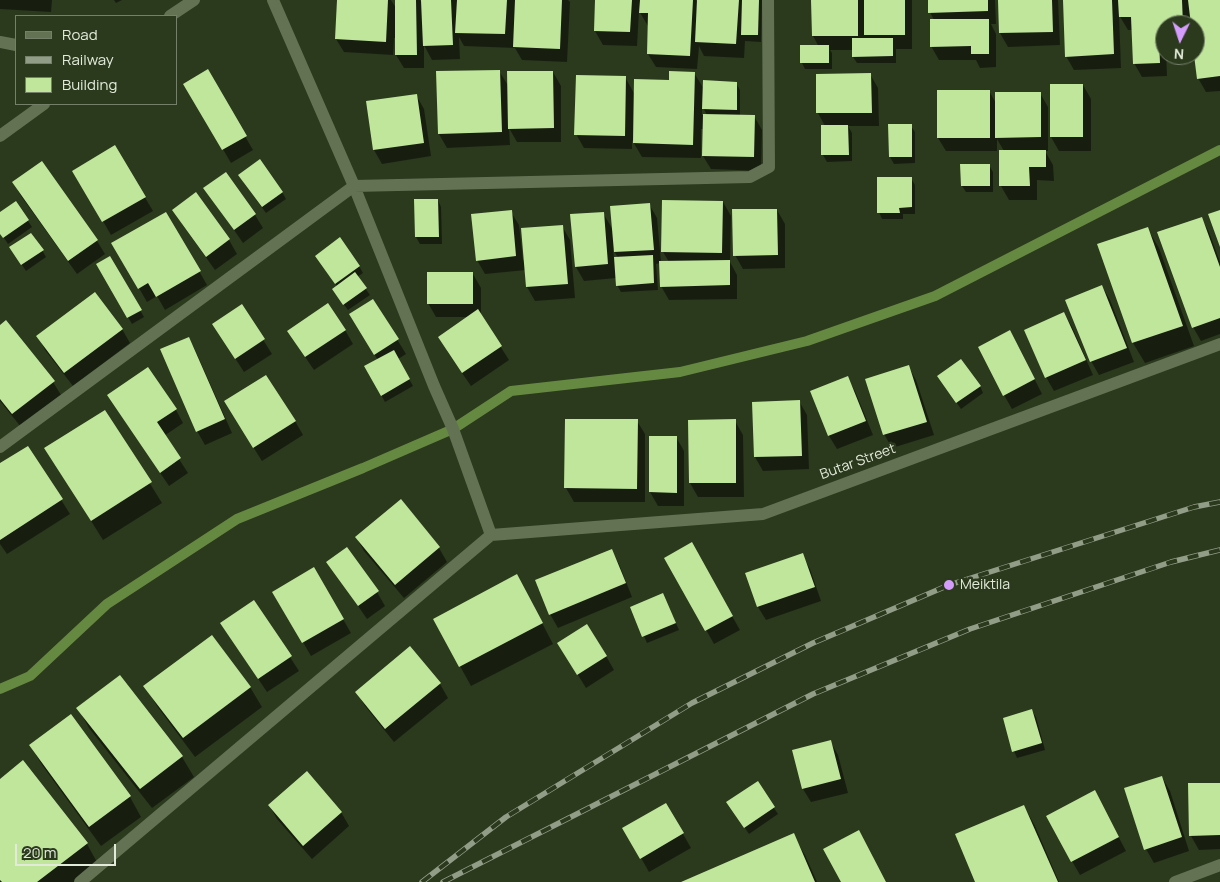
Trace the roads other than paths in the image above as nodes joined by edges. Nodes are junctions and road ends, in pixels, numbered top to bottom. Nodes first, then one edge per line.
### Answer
1 (194, 0) edge
2 (273, 0) edge
3 (768, 0) edge
4 (172, 15) edge
5 (0, 42) edge
6 (15, 45) edge
7 (43, 105) edge
8 (0, 136) edge
9 (354, 186) junction
10 (1220, 344) edge
11 (0, 447) edge
12 (491, 535) junction
13 (1220, 865) edge
14 (80, 882) edge
15 (1175, 882) edge

1 - 4 street
2 - 9 street
3 - 9 street
5 - 6 street
7 - 8 street
9 - 11 street
9 - 12 street
10 - 12 street, Butar Street
12 - 14 street
13 - 15 street

